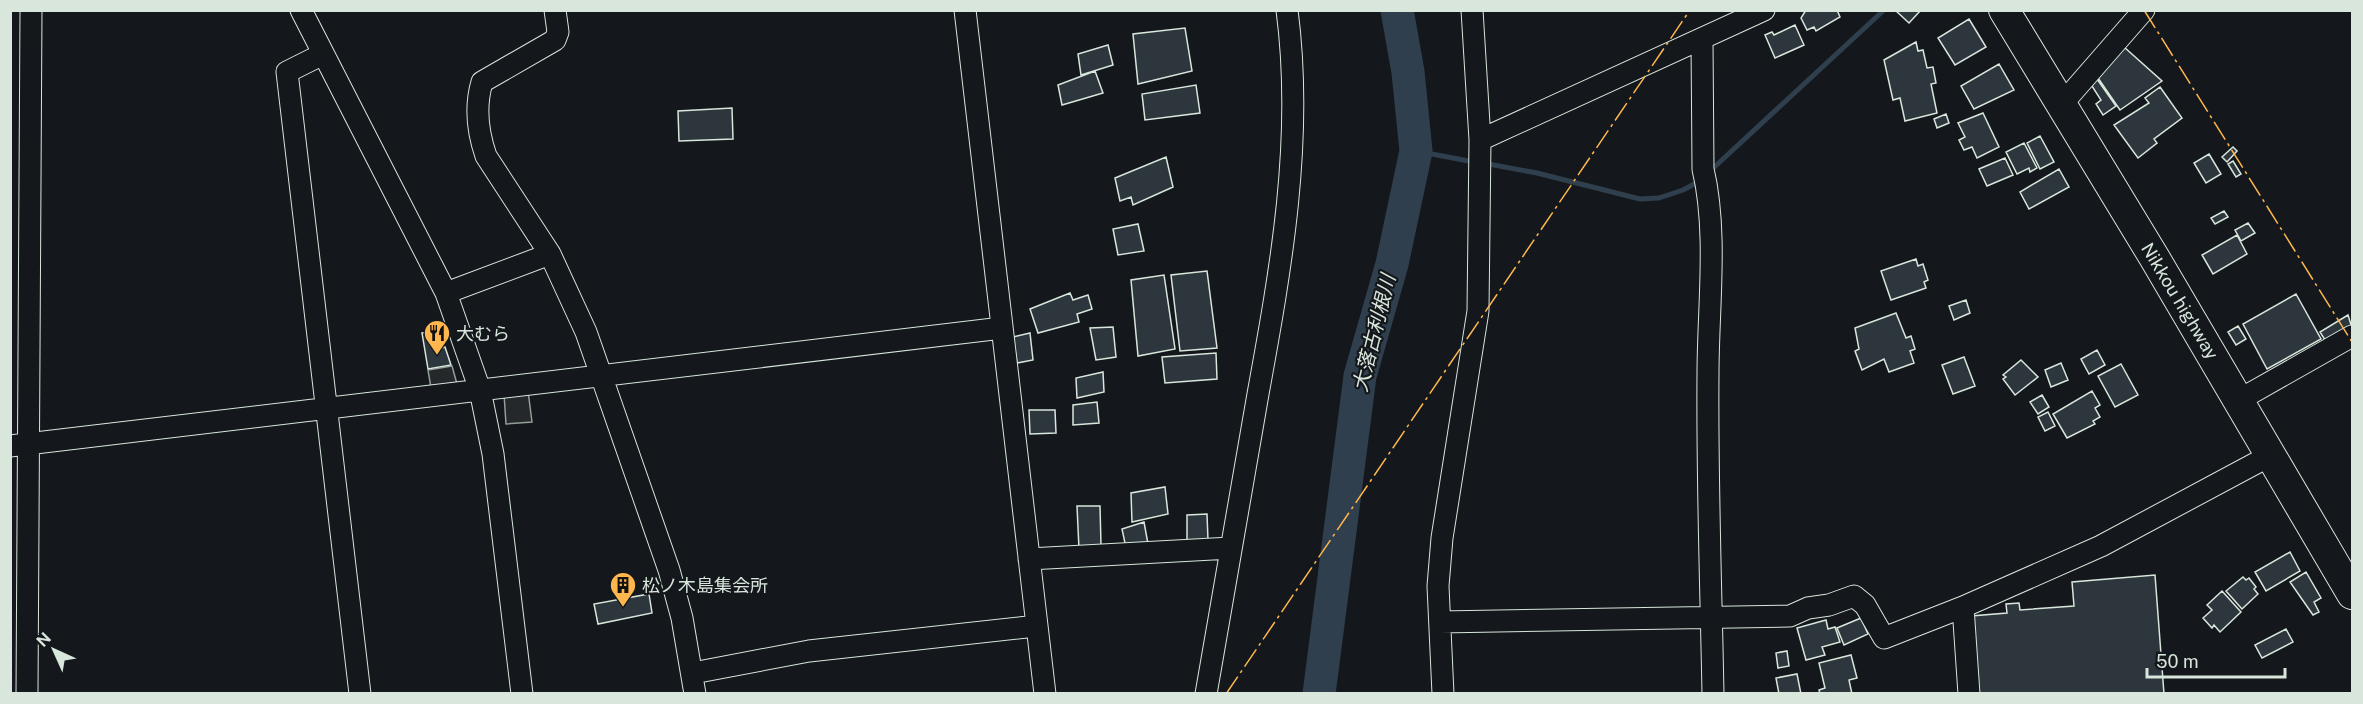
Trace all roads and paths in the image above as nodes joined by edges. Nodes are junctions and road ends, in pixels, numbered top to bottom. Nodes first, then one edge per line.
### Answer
1 (31, 10) edge
2 (301, 10) edge
3 (555, 10) edge
4 (965, 10) edge
5 (1287, 10) edge
6 (1472, 10) edge
7 (1764, 10) edge
8 (2004, 10) edge
9 (2144, 10) edge
10 (1702, 40) junction
11 (323, 54) junction
12 (2062, 104) junction
13 (1480, 140) junction
14 (550, 254) junction
15 (446, 293) junction
16 (1002, 328) junction
17 (2352, 336) edge
18 (599, 376) junction
19 (480, 390) junction
20 (2239, 400) junction
21 (326, 408) junction
22 (20, 444) edge
23 (2271, 455) junction
24 (1231, 548) junction
25 (1029, 559) junction
26 (2352, 594) edge
27 (1963, 607) junction
28 (1711, 617) junction
29 (1440, 622) junction
30 (1036, 626) junction
31 (694, 683) edge
32 (27, 693) edge
33 (360, 693) edge
34 (522, 693) edge
35 (1045, 693) edge
36 (1206, 693) edge
37 (1443, 693) edge
38 (1713, 693) edge
39 (1969, 693) edge

1 - 22 street
2 - 11 street
3 - 14 street
4 - 16 street
5 - 24 street
6 - 13 street
7 - 10 street
8 - 12 highway, Nikkou highway
9 - 12 street
10 - 13 street
10 - 28 street
11 - 15 street
11 - 21 street
12 - 20 highway, Nikkou highway
13 - 29 street
14 - 15 street
14 - 18 street
15 - 19 street
16 - 18 street
16 - 25 street
17 - 20 street
18 - 19 street
18 - 31 street
19 - 21 street
19 - 34 street
20 - 23 highway, Nikkou highway
21 - 22 street
21 - 33 street
22 - 32 street
23 - 26 highway, Nikkou highway
23 - 27 street
24 - 25 street
24 - 36 street
25 - 30 street
27 - 28 street
27 - 39 street
28 - 29 street
28 - 38 street
29 - 37 street
30 - 31 street
30 - 35 street

